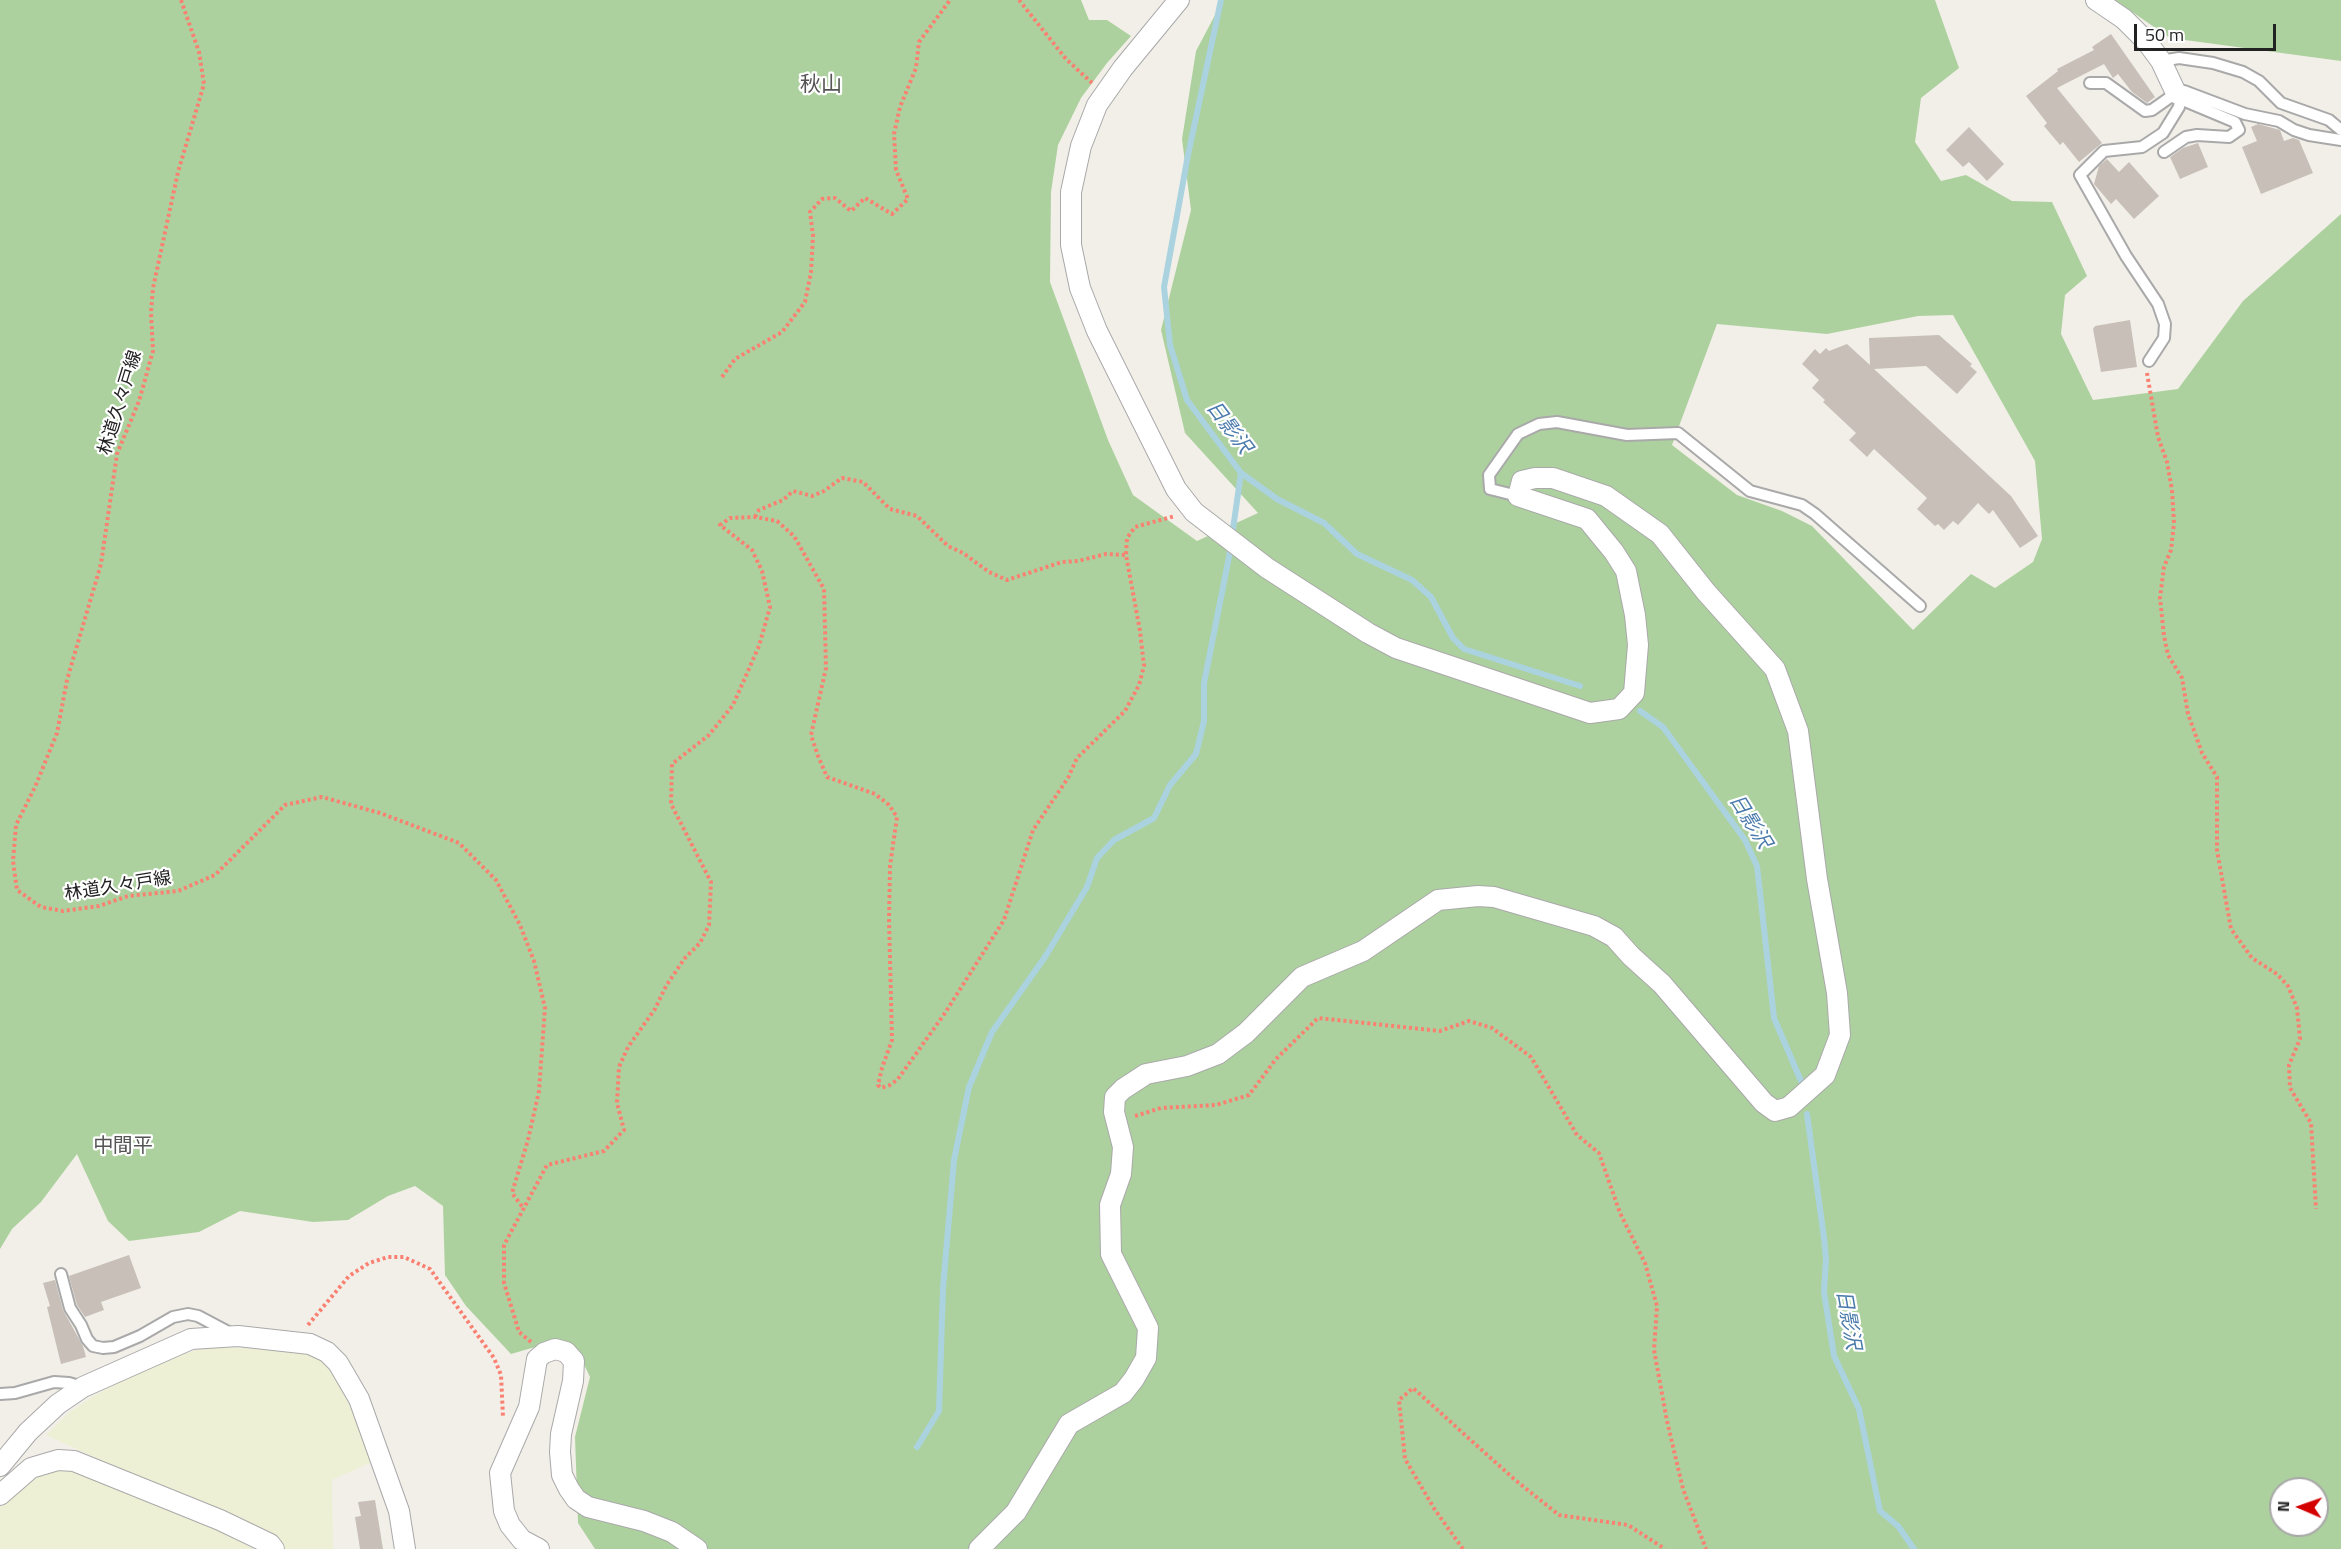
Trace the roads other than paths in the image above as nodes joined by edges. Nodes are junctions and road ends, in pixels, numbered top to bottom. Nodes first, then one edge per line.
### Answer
1 (1179, 0) edge
2 (2096, 0) edge
3 (2161, 61) junction
4 (2090, 82) dead end
5 (2178, 96) junction
6 (2341, 130) edge
7 (2341, 140) edge
8 (2164, 152) dead end
9 (2149, 361) road end
10 (1518, 496) junction
11 (1920, 606) dead end
12 (61, 1274) dead end
13 (238, 1336) junction
14 (83, 1387) junction
15 (0, 1394) edge
16 (0, 1466) edge
17 (0, 1495) edge
18 (274, 1549) edge
19 (405, 1549) edge
20 (539, 1549) edge
21 (697, 1549) edge
22 (980, 1549) edge

1 - 10 street
2 - 3 street
3 - 5 street
3 - 6 lane
4 - 5 lane
5 - 7 lane
5 - 8 lane
5 - 9 lane
10 - 11 lane
10 - 22 street
12 - 13 lane
13 - 14 street
13 - 19 street
14 - 15 lane
14 - 16 street
17 - 18 street
20 - 21 street

